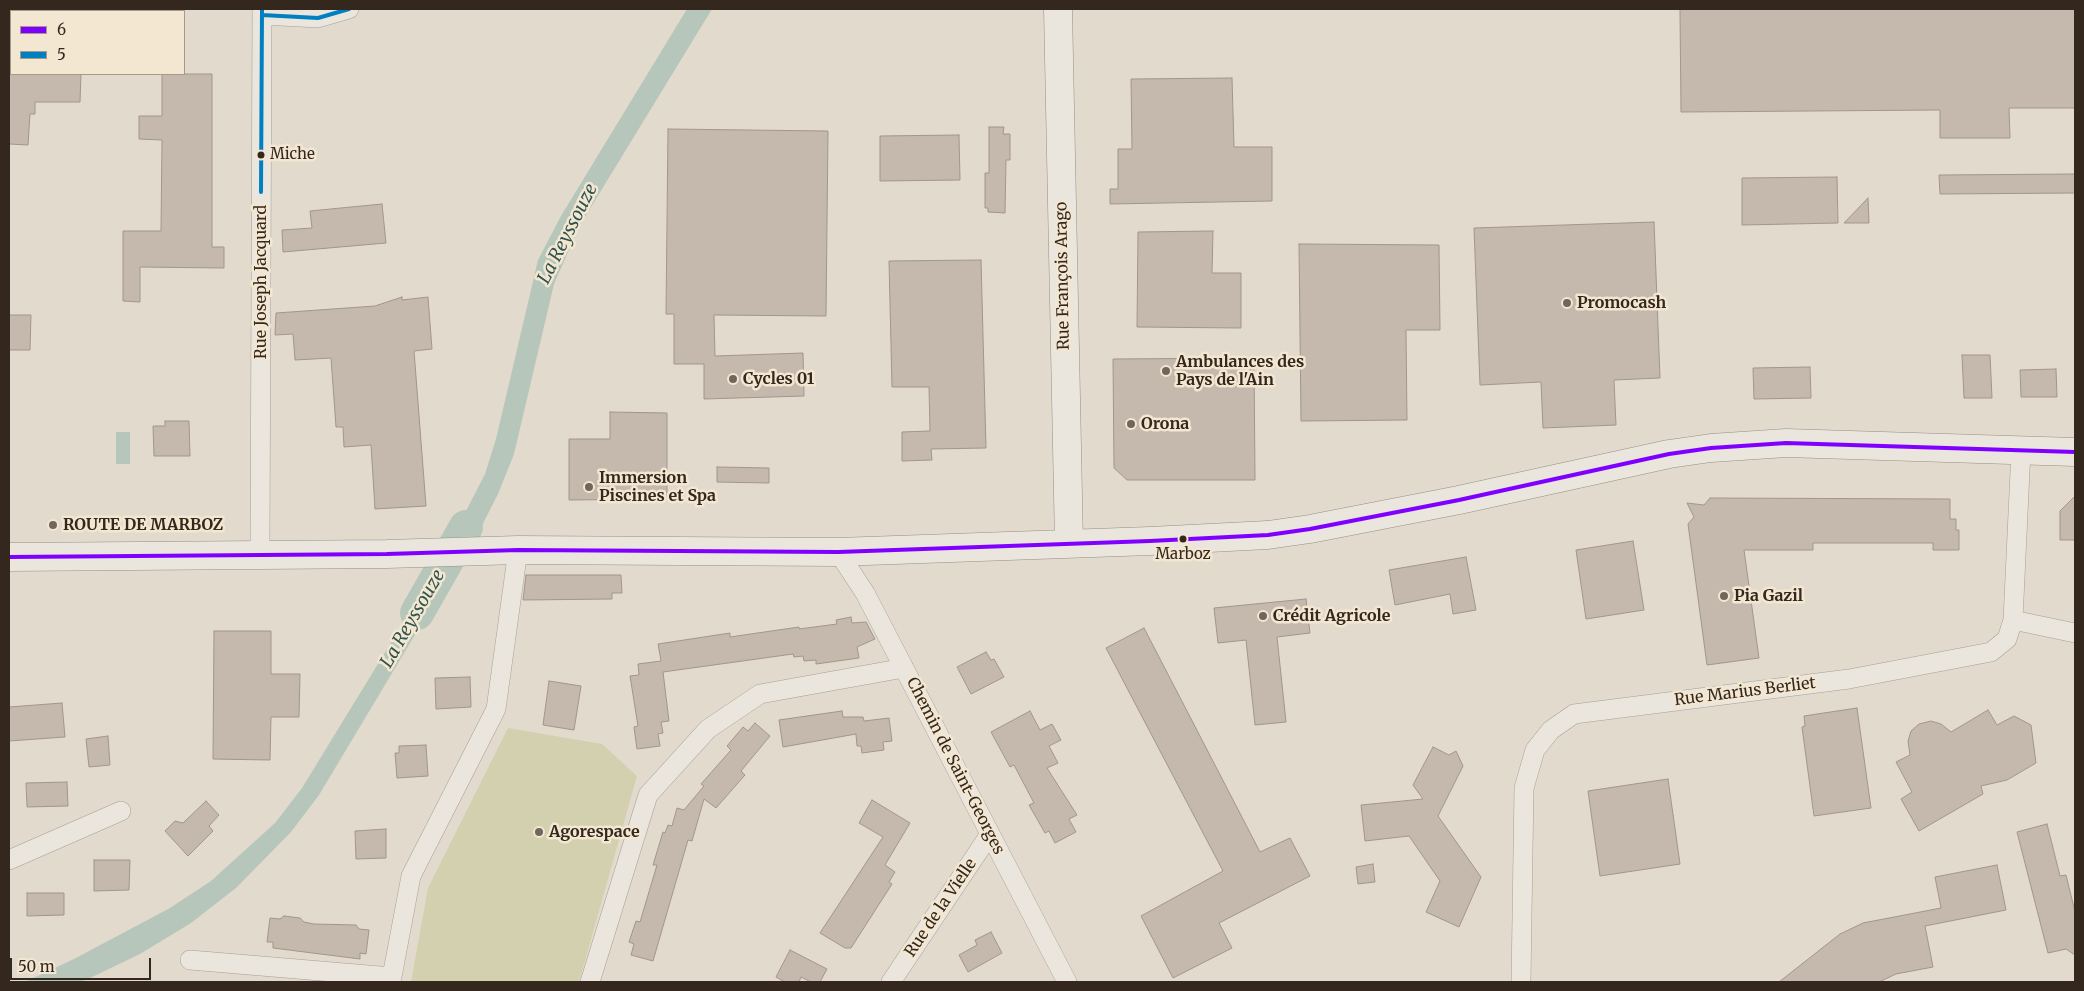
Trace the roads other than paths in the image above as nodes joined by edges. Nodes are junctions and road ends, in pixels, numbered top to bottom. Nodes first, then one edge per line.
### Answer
1 (349, 9) edge
2 (1058, 9) edge
3 (262, 12) edge
4 (2021, 450) junction
5 (2075, 452) edge
6 (1069, 544) junction
7 (518, 550) junction
8 (838, 552) junction
9 (260, 554) junction
10 (9, 557) edge
11 (2013, 620) junction
12 (2075, 633) edge
13 (904, 668) junction
14 (121, 811) dead end
15 (990, 834) junction
16 (9, 860) edge
17 (190, 960) dead end
18 (392, 980) edge
19 (590, 982) edge
20 (891, 982) edge
21 (1067, 982) edge
22 (1521, 982) edge

1 - 3 street
2 - 6 main road, Rue François Arago
3 - 9 street, Rue Joseph Jacquard
4 - 5 main road
4 - 6 main road
4 - 11 street, Rue Marius Berliet
6 - 8 main road
7 - 8 main road
7 - 9 main road
7 - 18 street
8 - 13 street, Chemin de Saint-Georges
9 - 10 main road
11 - 12 street
11 - 22 street, Rue Marius Berliet
13 - 15 street, Chemin de Saint-Georges
13 - 19 street
14 - 16 street
15 - 20 street, Rue de la Vielle
15 - 21 street, Chemin de Saint-Georges
17 - 18 street

